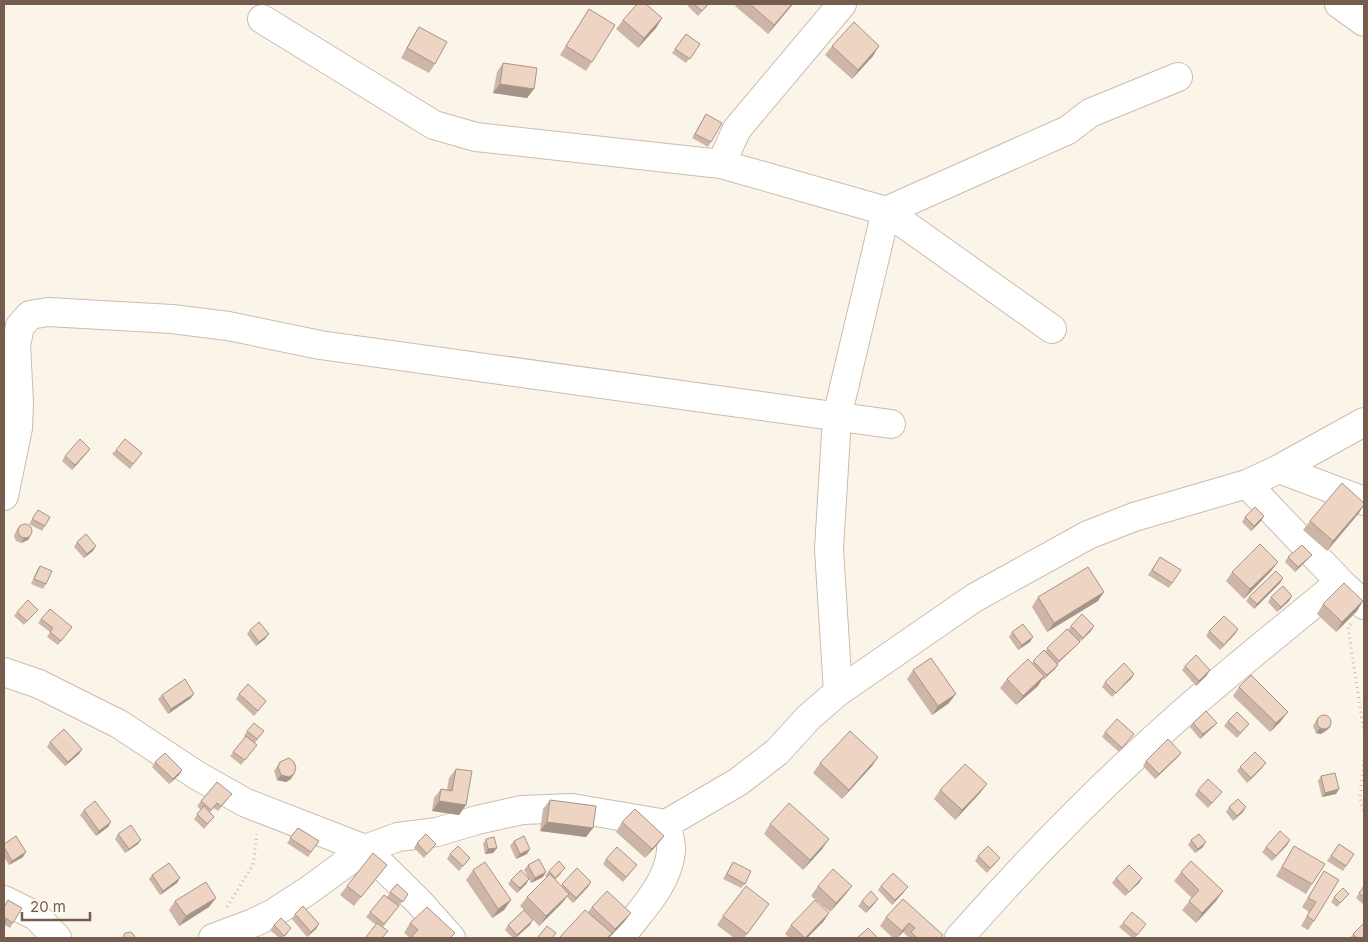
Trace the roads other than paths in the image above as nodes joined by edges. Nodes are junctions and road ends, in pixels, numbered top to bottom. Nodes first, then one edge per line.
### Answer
1 (842, 4) edge
2 (1338, 4) edge
3 (262, 19) dead end
4 (1364, 22) edge
5 (1178, 77) dead end
6 (721, 164) junction
7 (886, 211) junction
8 (1052, 329) dead end
9 (837, 417) junction
10 (1364, 422) edge
11 (891, 424) dead end
12 (1279, 469) junction
13 (1247, 484) junction
14 (4, 496) edge
15 (1364, 501) edge
16 (1340, 582) junction
17 (1359, 613) edge
18 (4, 672) edge
19 (838, 692) junction
20 (666, 824) junction
21 (365, 849) junction
22 (4, 900) edge
23 (218, 926) edge
24 (57, 938) edge
25 (451, 938) edge
26 (620, 938) edge
27 (959, 938) edge

1 - 6 street
2 - 4 street
3 - 6 street
5 - 7 street
6 - 7 street
7 - 8 street
7 - 9 street
9 - 11 street
9 - 14 street
9 - 19 street
10 - 12 street
12 - 13 street
12 - 15 street
13 - 16 street
13 - 19 street
16 - 17 street
16 - 27 street
18 - 21 street
19 - 20 street
20 - 21 street
20 - 26 street
21 - 23 street
21 - 25 street
22 - 24 street

